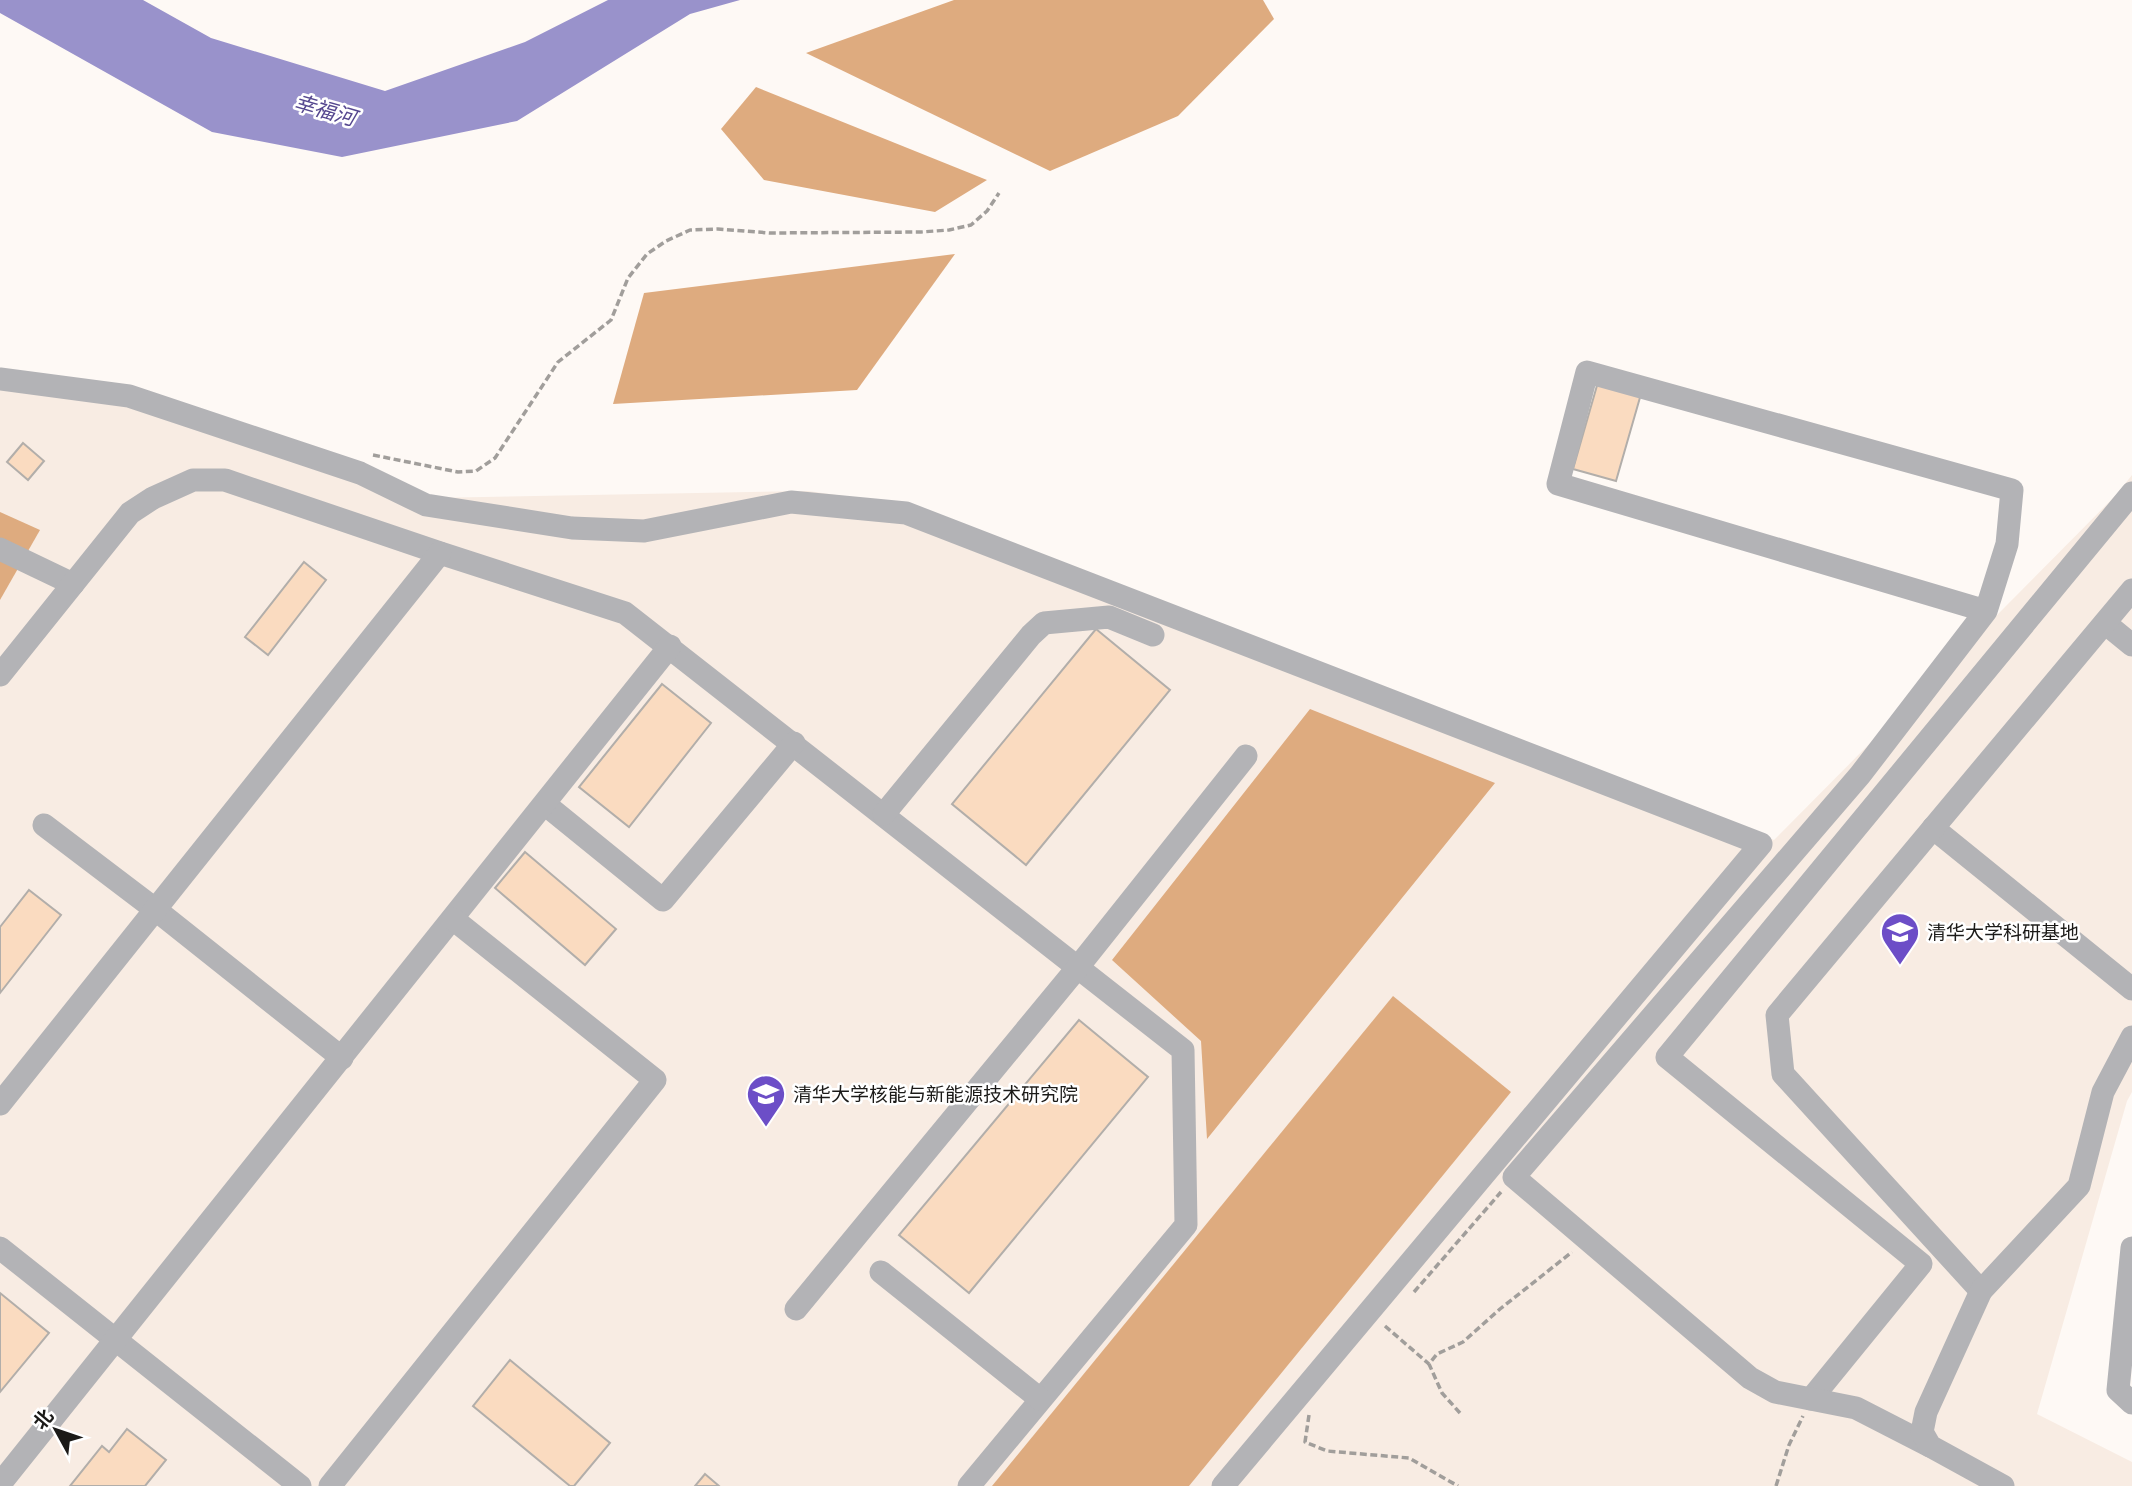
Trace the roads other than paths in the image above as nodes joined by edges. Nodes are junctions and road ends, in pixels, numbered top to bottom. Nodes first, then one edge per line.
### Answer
1 (0, 379) edge
2 (2132, 493) edge
3 (0, 549) edge
4 (440, 553) junction
5 (73, 584) junction
6 (2132, 590) edge
7 (1986, 611) junction
8 (2105, 623) junction
9 (1153, 635) dead end
10 (2132, 645) edge
11 (670, 646) junction
12 (0, 676) edge
13 (794, 743) junction
14 (1246, 756) dead end
15 (546, 804) junction
16 (884, 814) junction
17 (44, 825) dead end
18 (1933, 828) junction
19 (156, 910) junction
20 (453, 919) junction
21 (1079, 967) junction
22 (2132, 989) edge
23 (2132, 1037) edge
24 (342, 1058) junction
25 (0, 1104) edge
26 (0, 1248) edge
27 (2132, 1248) edge
28 (881, 1272) dead end
29 (1981, 1292) junction
30 (796, 1309) dead end
31 (115, 1340) junction
32 (1040, 1399) junction
33 (1811, 1399) junction
34 (2132, 1403) edge
35 (1930, 1446) junction
36 (0, 1483) edge
37 (300, 1486) edge
38 (330, 1486) edge
39 (970, 1486) edge
40 (1223, 1486) edge
41 (2003, 1486) edge

1 - 40 street
2 - 33 street
3 - 5 street
4 - 5 street
4 - 11 street
4 - 19 street
5 - 12 street
6 - 8 street
7 - 7 street
7 - 33 street
8 - 10 street
8 - 18 street
9 - 16 street
11 - 13 street
11 - 15 street
13 - 15 street
13 - 16 street
14 - 21 street
15 - 20 street
16 - 21 street
17 - 19 street
18 - 22 street
18 - 29 street
19 - 24 street
19 - 25 street
20 - 24 street
20 - 38 street
21 - 30 street
21 - 32 street
23 - 29 street
24 - 31 street
26 - 31 street
27 - 34 street
28 - 32 street
29 - 35 street
31 - 36 street
31 - 37 street
32 - 39 street
33 - 35 street
35 - 41 street

